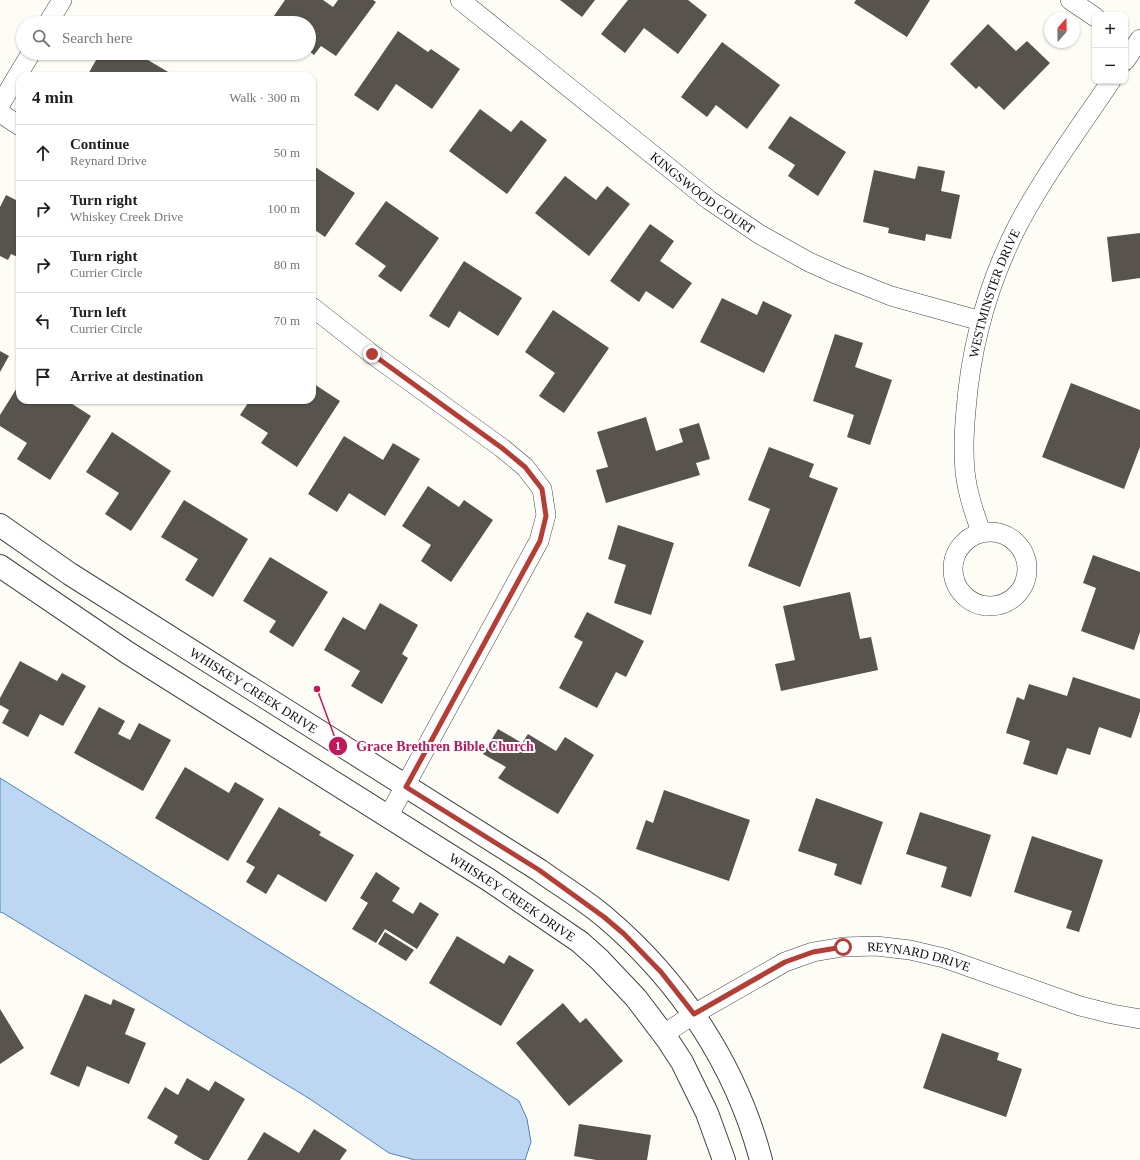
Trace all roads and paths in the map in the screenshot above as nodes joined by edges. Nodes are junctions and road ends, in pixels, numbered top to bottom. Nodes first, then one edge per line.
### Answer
1 (62, 0) edge
2 (460, 0) edge
3 (1070, 0) edge
4 (1092, 15) edge
5 (52, 16) edge
6 (1134, 41) edge
7 (1128, 54) edge
8 (26, 60) edge
9 (19, 72) edge
10 (16, 77) edge
11 (1109, 84) edge
12 (0, 105) edge
13 (0, 113) edge
14 (16, 123) edge
15 (316, 310) edge
16 (981, 321) junction
17 (0, 524) edge
18 (980, 532) dead end
19 (0, 566) edge
20 (406, 787) junction
21 (388, 818) junction
22 (694, 1014) junction
23 (1140, 1019) edge
24 (664, 1034) junction
25 (724, 1160) edge
26 (761, 1160) edge

1 - 5 street
2 - 16 street, KINGSWOOD COURT
3 - 4 street
6 - 7 street
8 - 9 street
10 - 12 street
11 - 16 street, WESTMINSTER DRIVE
13 - 14 street
15 - 20 street
16 - 18 street, WESTMINSTER DRIVE
17 - 20 street, WHISKEY CREEK DRIVE
19 - 21 street, WHISKEY CREEK DRIVE
20 - 21 street
20 - 22 street, WHISKEY CREEK DRIVE
21 - 24 street, WHISKEY CREEK DRIVE
22 - 23 street, REYNARD DRIVE
22 - 24 street, REYNARD DRIVE
22 - 26 street, WHISKEY CREEK DRIVE
24 - 25 street, WHISKEY CREEK DRIVE

